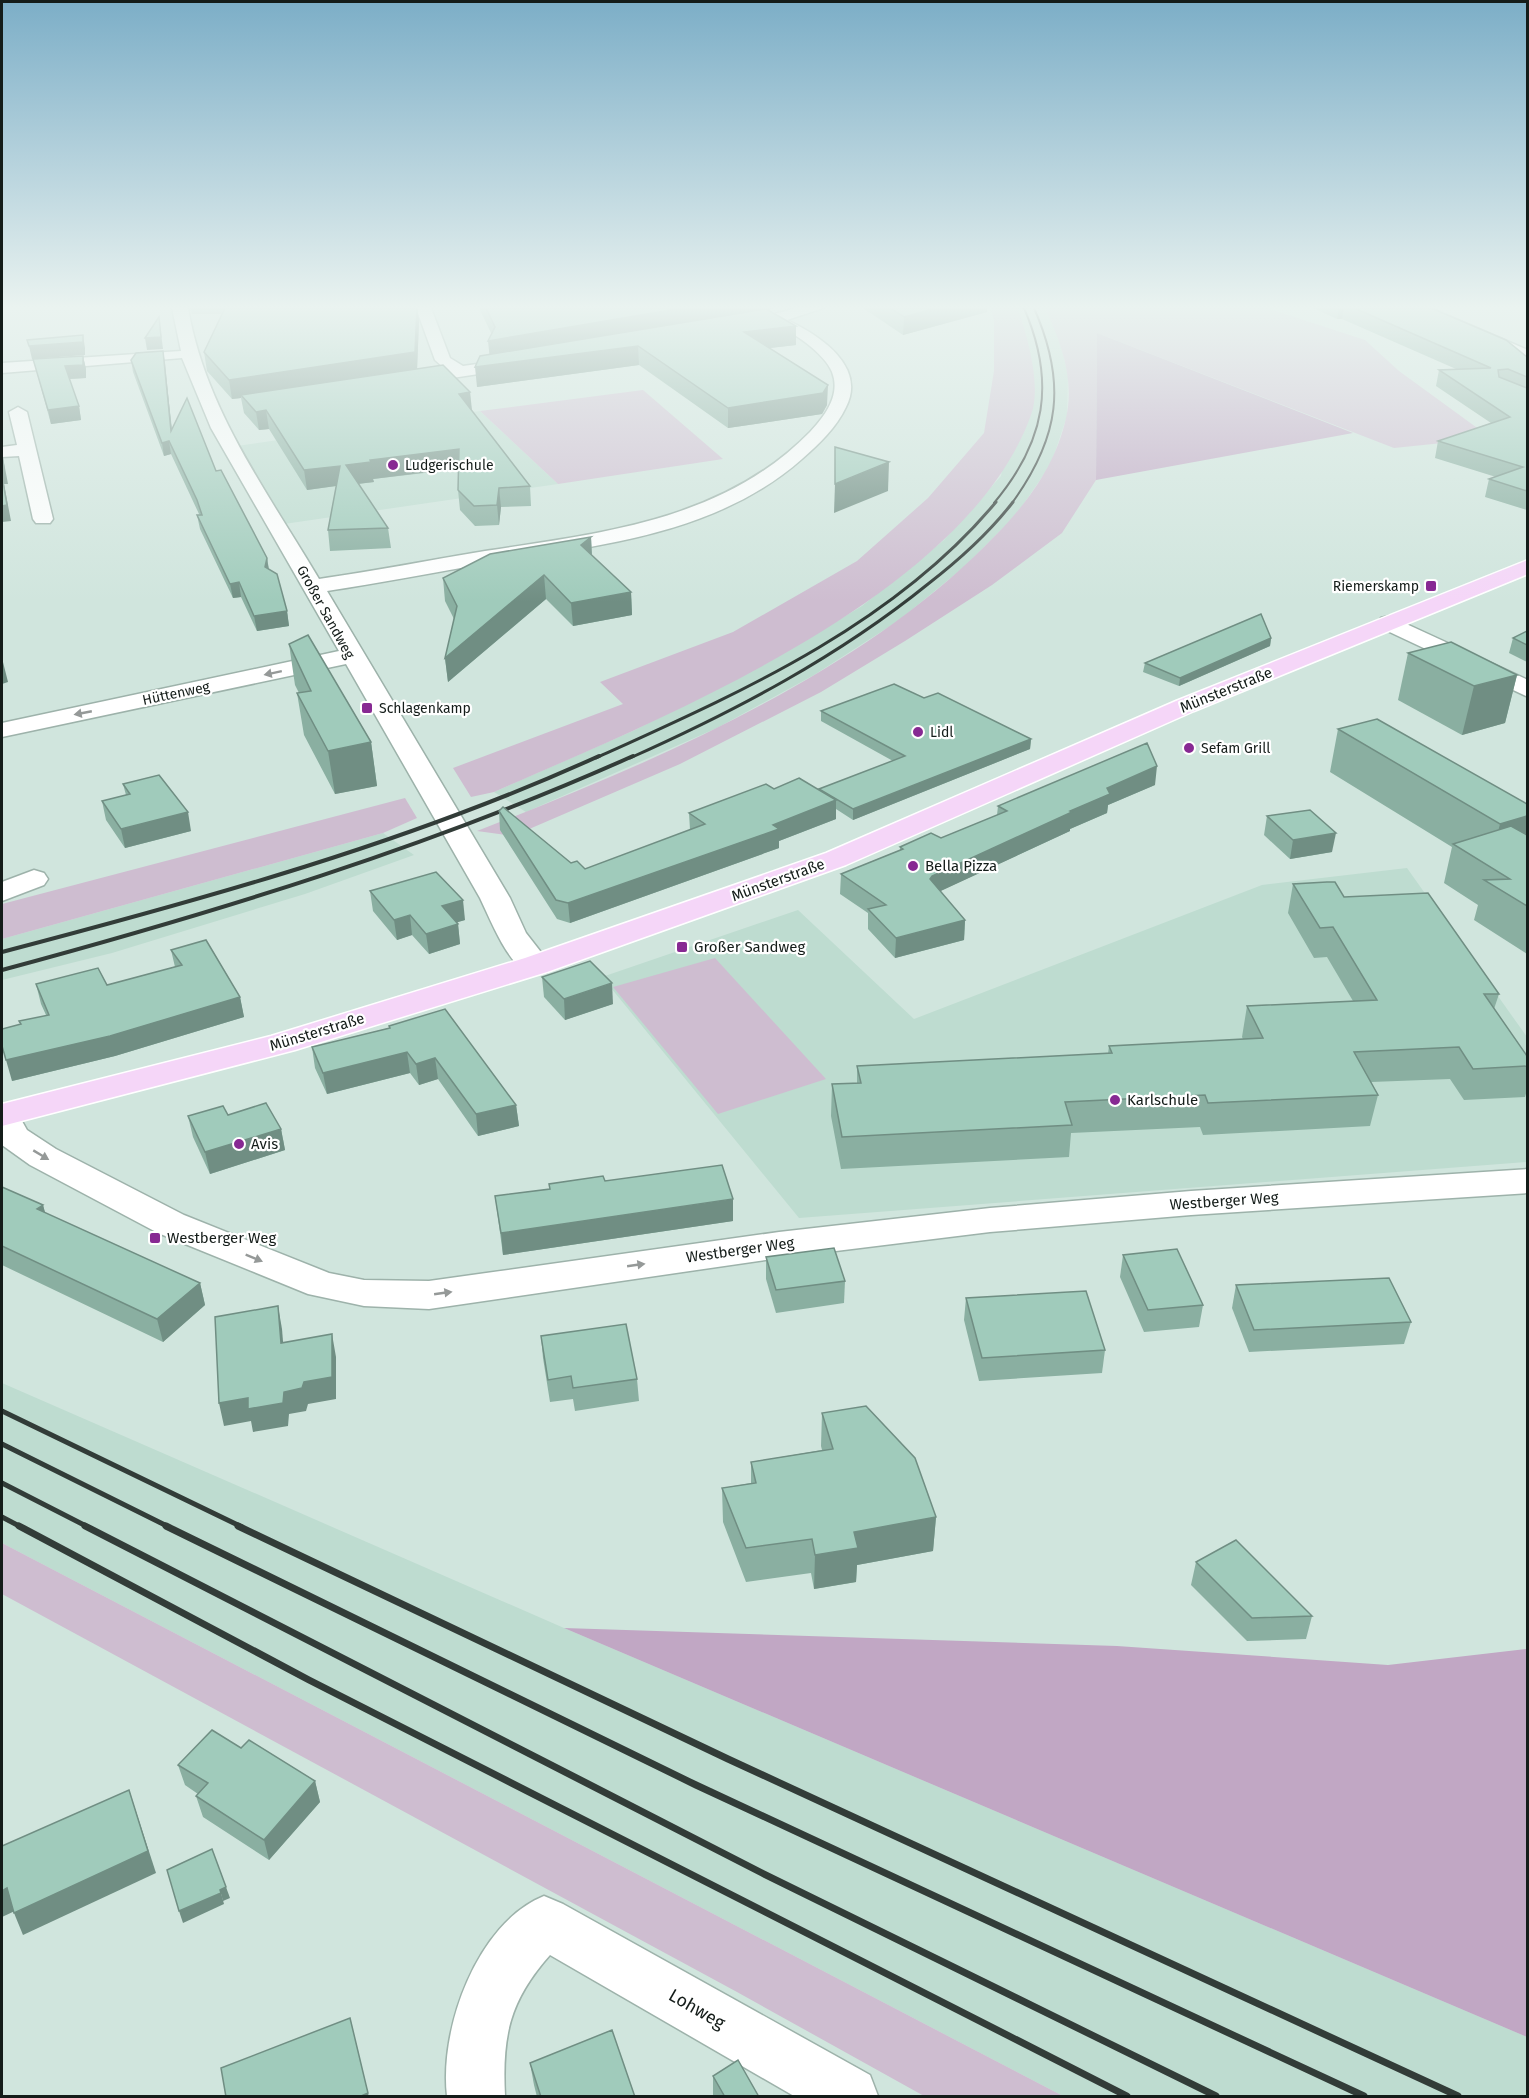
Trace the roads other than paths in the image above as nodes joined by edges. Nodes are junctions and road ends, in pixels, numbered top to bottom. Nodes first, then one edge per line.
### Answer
1 (219, 406) edge
2 (837, 406) edge
3 (18, 412) dead end
4 (27, 449) junction
5 (2, 452) edge
6 (43, 519) dead end
7 (1527, 566) edge
8 (313, 587) junction
9 (1389, 622) junction
10 (351, 656) junction
11 (1527, 690) edge
12 (2, 730) edge
13 (34, 879) dead end
14 (2, 892) edge
15 (536, 965) junction
16 (2, 1115) edge
17 (1527, 1181) edge
18 (476, 2097) edge
19 (849, 2097) edge

1 - 8 street, Großer Sandweg
2 - 8 street
3 - 4 street
4 - 5 street
4 - 6 street
7 - 9 main road, Münsterstraße
8 - 10 street, Großer Sandweg
9 - 11 street
9 - 15 main road, Münsterstraße
10 -> 12 street, Hüttenweg
10 - 15 street, Großer Sandweg
13 - 14 street
15 - 16 main road, Münsterstraße
16 -> 17 street, Westberger Weg
18 - 19 street, Lohweg

